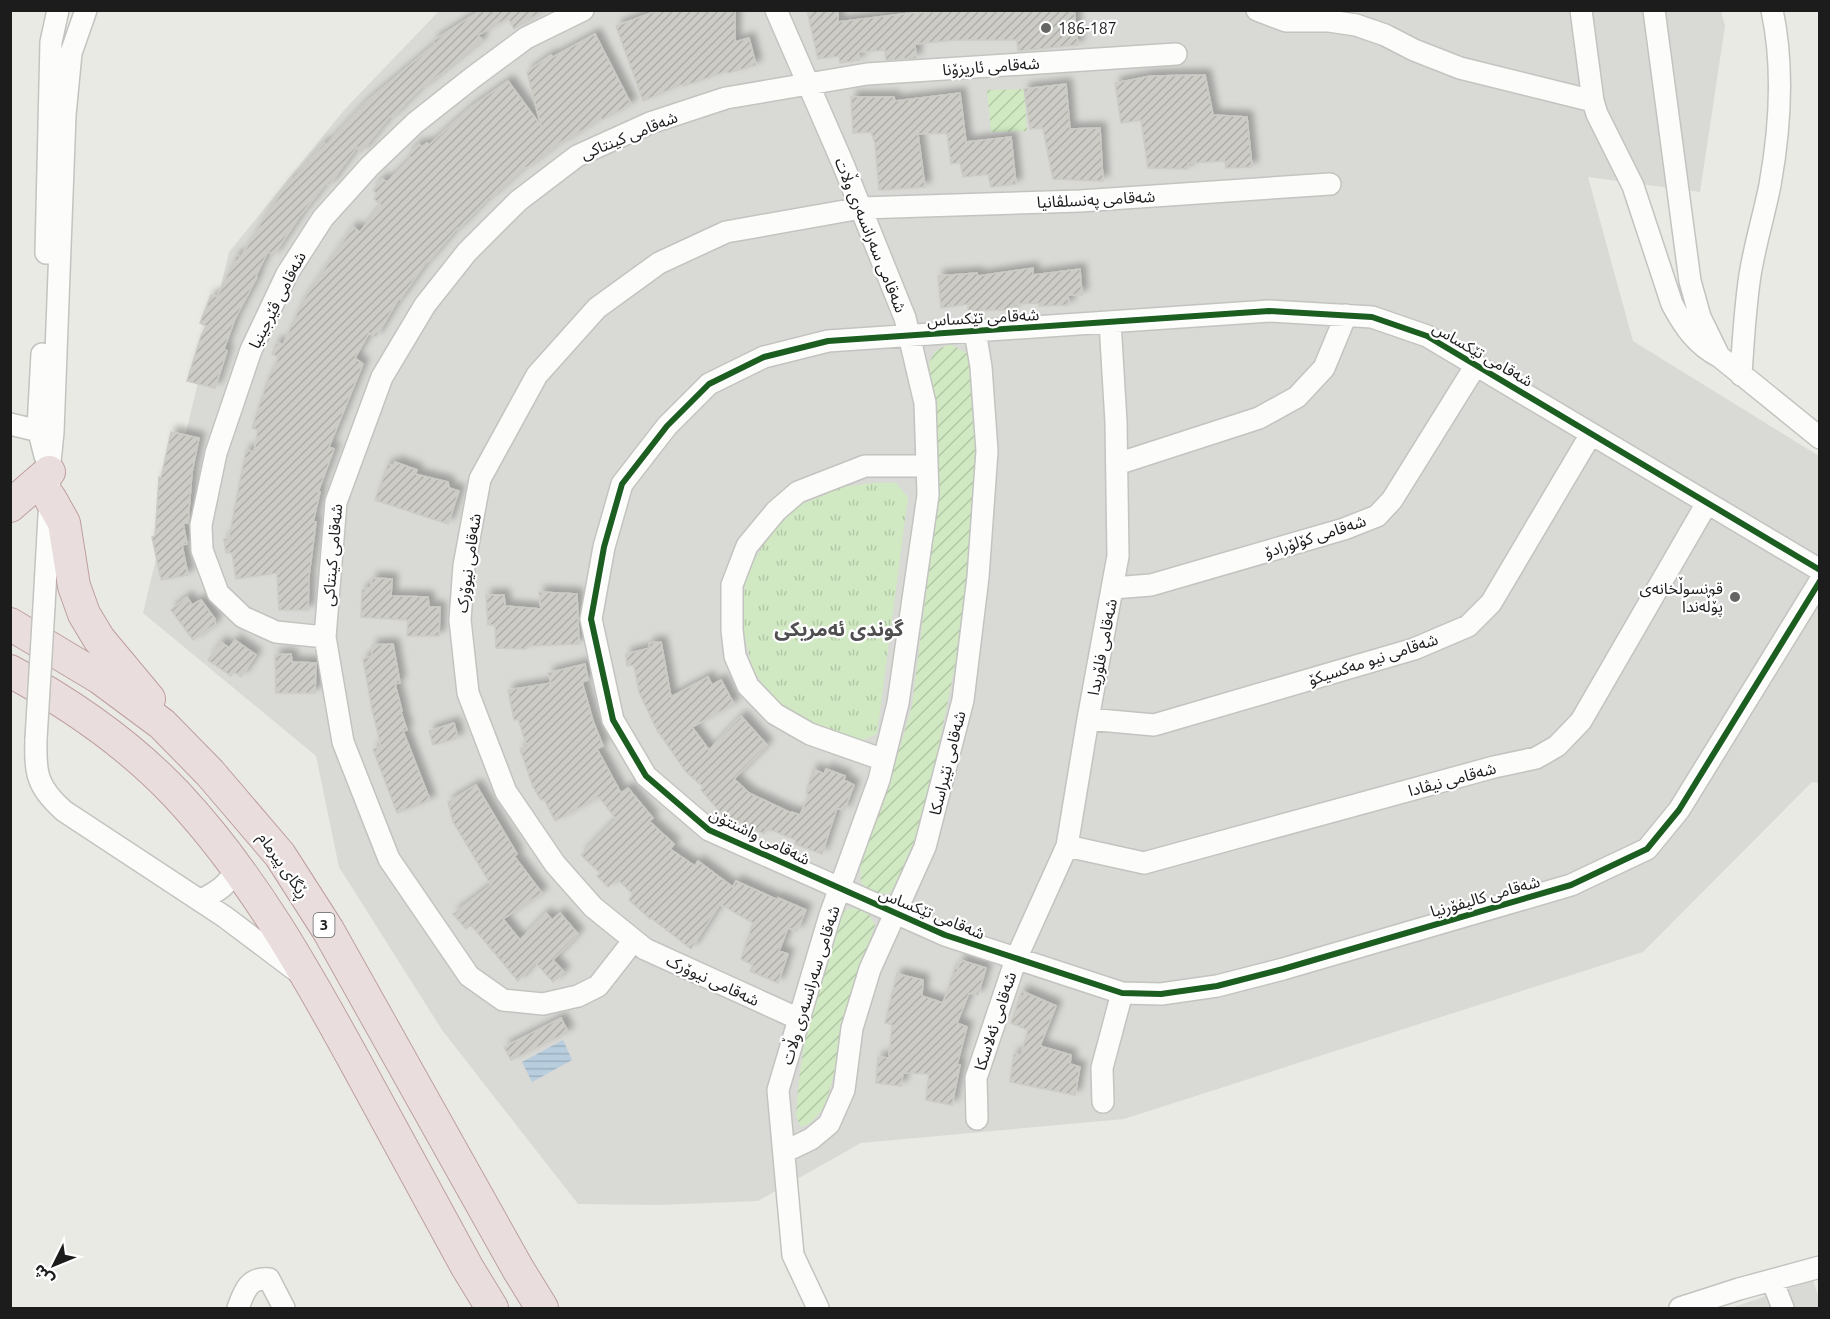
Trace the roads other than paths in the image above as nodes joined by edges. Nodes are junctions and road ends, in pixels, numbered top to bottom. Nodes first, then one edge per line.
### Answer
1 (58, 10) edge
2 (86, 10) edge
3 (583, 10) edge
4 (776, 10) edge
5 (1257, 10) edge
6 (1581, 10) edge
7 (1654, 10) edge
8 (1772, 10) edge
9 (1176, 54) dead end
10 (808, 84) junction
11 (1593, 101) junction
12 (1330, 184) dead end
13 (861, 208) junction
14 (1346, 315) junction
15 (1110, 322) junction
16 (975, 331) junction
17 (909, 334) junction
18 (1720, 357) junction
19 (1476, 365) junction
20 (1741, 375) junction
21 (10, 424) edge
22 (38, 428) junction
23 (1591, 434) junction
24 (1820, 438) edge
25 (1117, 464) junction
26 (927, 466) junction
27 (49, 485) junction
28 (1707, 503) junction
29 (10, 506) edge
30 (1820, 570) edge
31 (1820, 581) edge
32 (1113, 588) junction
33 (10, 624) edge
34 (325, 637) junction
35 (10, 671) edge
36 (1088, 719) junction
37 (162, 724) junction
38 (884, 760) junction
39 (1067, 846) junction
40 (236, 867) junction
41 (839, 889) junction
42 (201, 900) junction
43 (895, 913) junction
44 (634, 939) junction
45 (1016, 960) junction
46 (310, 981) junction
47 (1122, 993) junction
48 (799, 1019) junction
49 (1103, 1102) dead end
50 (977, 1119) dead end
51 (784, 1152) junction
52 (1820, 1267) edge
53 (1772, 1280) junction
54 (238, 1308) edge
55 (284, 1308) edge
56 (492, 1308) edge
57 (542, 1308) edge
58 (818, 1308) edge
59 (1680, 1308) edge
60 (1783, 1308) edge

1 - 22 street
2 - 27 street
3 - 34 street, شەقامی ڤێرجینیا
4 - 10 street, شەقامی سەرانسەری وڵات
5 - 11 street
6 - 11 street
7 - 18 street
8 - 20 street
9 - 10 street, شەقامی ئاریزۆنا
10 - 13 street, شەقامی سەرانسەری وڵات
10 - 34 street, شەقامی کینتاکی
11 - 18 street
12 - 13 street, شەقامی پەنسلڤانیا
13 - 17 street, شەقامی سەرانسەری وڵات
13 - 44 street, شەقامی نیوۆرک
14 - 15 street, شەقامی تێکساس
14 - 19 street, شەقامی تێکساس
14 - 25 street
15 - 16 street, شەقامی تێکساس
15 - 25 street, شەقامی فلۆریدا
16 - 17 street, شەقامی تێکساس
16 - 43 street, شەقامی نێبراسکا
17 - 26 street, شەقامی سەرانسەری وڵات
17 - 41 street, شەقامی واشنتۆن
18 - 20 street
19 - 23 street, شەقامی تێکساس
19 - 32 street, شەقامی کۆلۆرادۆ
20 - 24 street
21 - 22 street
22 - 27 street
23 - 28 street, شەقامی تێکساس
23 - 36 street, شەقامی نیو مەکسیکۆ
25 - 32 street, شەقامی فلۆریدا
26 - 38 street, شەقامی سەرانسەری وڵات
26 - 38 street
27 - 29 highway
27 - 37 highway
27 - 42 street, bridge
28 - 30 street, شەقامی تێکساس
28 - 39 street, شەقامی نیڤادا
31 - 47 street, شەقامی کالیفۆرنیا
32 - 36 street, شەقامی فلۆریدا
33 - 37 highway, ڕێگای پیرمام / 3
34 - 44 street, شەقامی کینتاکی
35 - 40 highway
36 - 39 street, شەقامی فلۆریدا
37 - 57 highway, ڕێگای پیرمام / 3
38 - 41 street, شەقامی سەرانسەری وڵات
39 - 45 street, شەقامی فلۆریدا
40 - 42 street
40 - 46 highway
41 - 43 street, شەقامی تێکساس
41 - 48 street, شەقامی سەرانسەری وڵات
42 - 46 street
43 - 45 street, شەقامی تێکساس
43 - 51 street, شەقامی نێبراسکا
44 - 48 street, شەقامی نیوۆرک
45 - 47 street, شەقامی کالیفۆرنیا
45 - 50 street, شەقامی ئەلاسکا
46 - 56 highway
47 - 49 street
48 - 51 street, شەقامی سەرانسەری وڵات
51 - 58 street, شەقامی سەرانسەری وڵات
52 - 53 street
53 - 59 street
53 - 60 street
54 - 55 street

